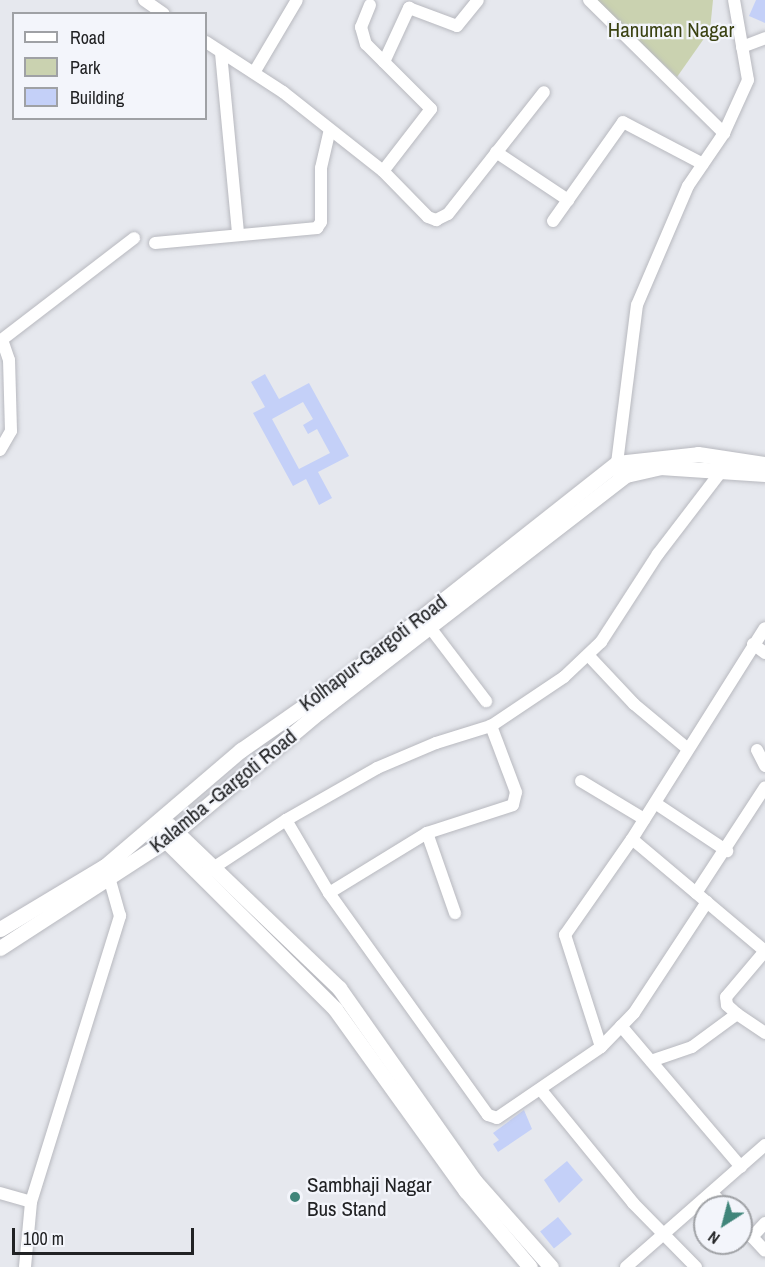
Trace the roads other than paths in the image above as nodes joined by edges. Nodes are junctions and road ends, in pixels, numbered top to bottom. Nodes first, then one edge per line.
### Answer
1 (144, 0) edge
2 (297, 0) edge
3 (478, 0) edge
4 (589, 0) edge
5 (734, 0) edge
6 (370, 6) dead end
7 (161, 12) edge
8 (765, 38) edge
9 (207, 43) edge
10 (742, 47) junction
11 (220, 53) junction
12 (384, 62) junction
13 (255, 71) junction
14 (544, 92) dead end
15 (330, 130) junction
16 (724, 133) junction
17 (496, 152) junction
18 (703, 164) junction
19 (383, 171) junction
20 (568, 200) junction
21 (553, 220) dead end
22 (238, 234) junction
23 (134, 238) dead end
24 (155, 243) dead end
25 (1, 340) edge
26 (0, 450) edge
27 (617, 462) junction
28 (723, 469) junction
29 (764, 470) edge
30 (614, 484) junction
31 (427, 623) junction
32 (765, 628) edge
33 (753, 644) junction
34 (765, 652) edge
35 (588, 655) junction
36 (486, 701) dead end
37 (491, 726) junction
38 (688, 749) junction
39 (757, 750) dead end
40 (765, 766) edge
41 (581, 781) dead end
42 (765, 787) edge
43 (655, 803) junction
44 (644, 819) junction
45 (286, 820) junction
46 (155, 822) junction
47 (427, 834) junction
48 (171, 836) junction
49 (632, 839) junction
50 (727, 851) junction
51 (208, 871) junction
52 (108, 872) junction
53 (329, 893) junction
54 (696, 893) junction
55 (707, 902) junction
56 (455, 913) dead end
57 (2, 924) edge
58 (7, 945) edge
59 (765, 951) edge
60 (737, 1014) junction
61 (621, 1026) junction
62 (765, 1033) edge
63 (602, 1047) junction
64 (651, 1061) junction
65 (541, 1090) junction
66 (765, 1145) edge
67 (741, 1167) junction
68 (0, 1193) edge
69 (712, 1193) joint
70 (31, 1202) junction
71 (765, 1223) edge
72 (664, 1236) junction
73 (753, 1236) edge
74 (753, 1238) edge
75 (765, 1251) edge
76 (25, 1267) edge
77 (530, 1267) edge
78 (551, 1267) edge
79 (626, 1267) edge
80 (696, 1267) edge

1 - 7 street
2 - 13 street
3 - 12 street
4 - 16 street
5 - 10 street
6 - 12 street
8 - 10 street
9 - 11 street
10 - 16 street
11 - 13 street
11 - 22 street
12 - 19 street
13 - 15 street
14 - 17 street
15 - 19 street
15 - 22 street
16 - 18 street
17 - 19 street
17 - 20 street
18 - 20 street
18 - 27 street
20 - 21 street
22 - 24 street
23 - 25 street
25 - 26 street
27 - 29 main road
27 - 30 street
27 - 31 main road, Kolhapur-Gargoti Road
28 - 29 main road, Kalamba -Gargoti Road
28 - 30 main road, Kalamba -Gargoti Road
28 - 35 street
30 - 31 main road, Kalamba -Gargoti Road
31 - 36 street
31 - 46 main road, Kolhapur-Gargoti Road
31 - 48 main road, Kalamba -Gargoti Road
32 - 33 street
33 - 34 street
33 - 38 street
35 - 37 street
35 - 38 street
37 - 45 street
37 - 47 street
38 - 43 street
39 - 40 street
41 - 44 street
42 - 50 street
43 - 44 street
43 - 50 street
44 - 49 street
45 - 51 street
45 - 53 street
46 - 48 main road
46 - 52 main road, Kolhapur-Gargoti Road
47 - 53 street
47 - 56 street
48 - 51 main road
48 - 52 main road, Kalamba -Gargoti Road
49 - 54 street
49 - 63 street
50 - 54 street
51 - 77 main road
51 - 78 main road
52 - 57 main road, Kolhapur-Gargoti Road
52 - 58 main road, Kalamba -Gargoti Road
52 - 70 street
53 - 65 street
54 - 55 street
55 - 59 street
55 - 61 street
57 - 58 main road, Kalamba -Gargoti Road
59 - 60 street
60 - 62 street
60 - 64 street
61 - 63 street
61 - 64 street
63 - 65 street
64 - 67 street
65 - 72 street
66 - 67 street
67 - 69 street
68 - 70 street
69 - 72 street
70 - 76 street
71 - 73 street
72 - 79 street
72 - 80 street
74 - 75 street

